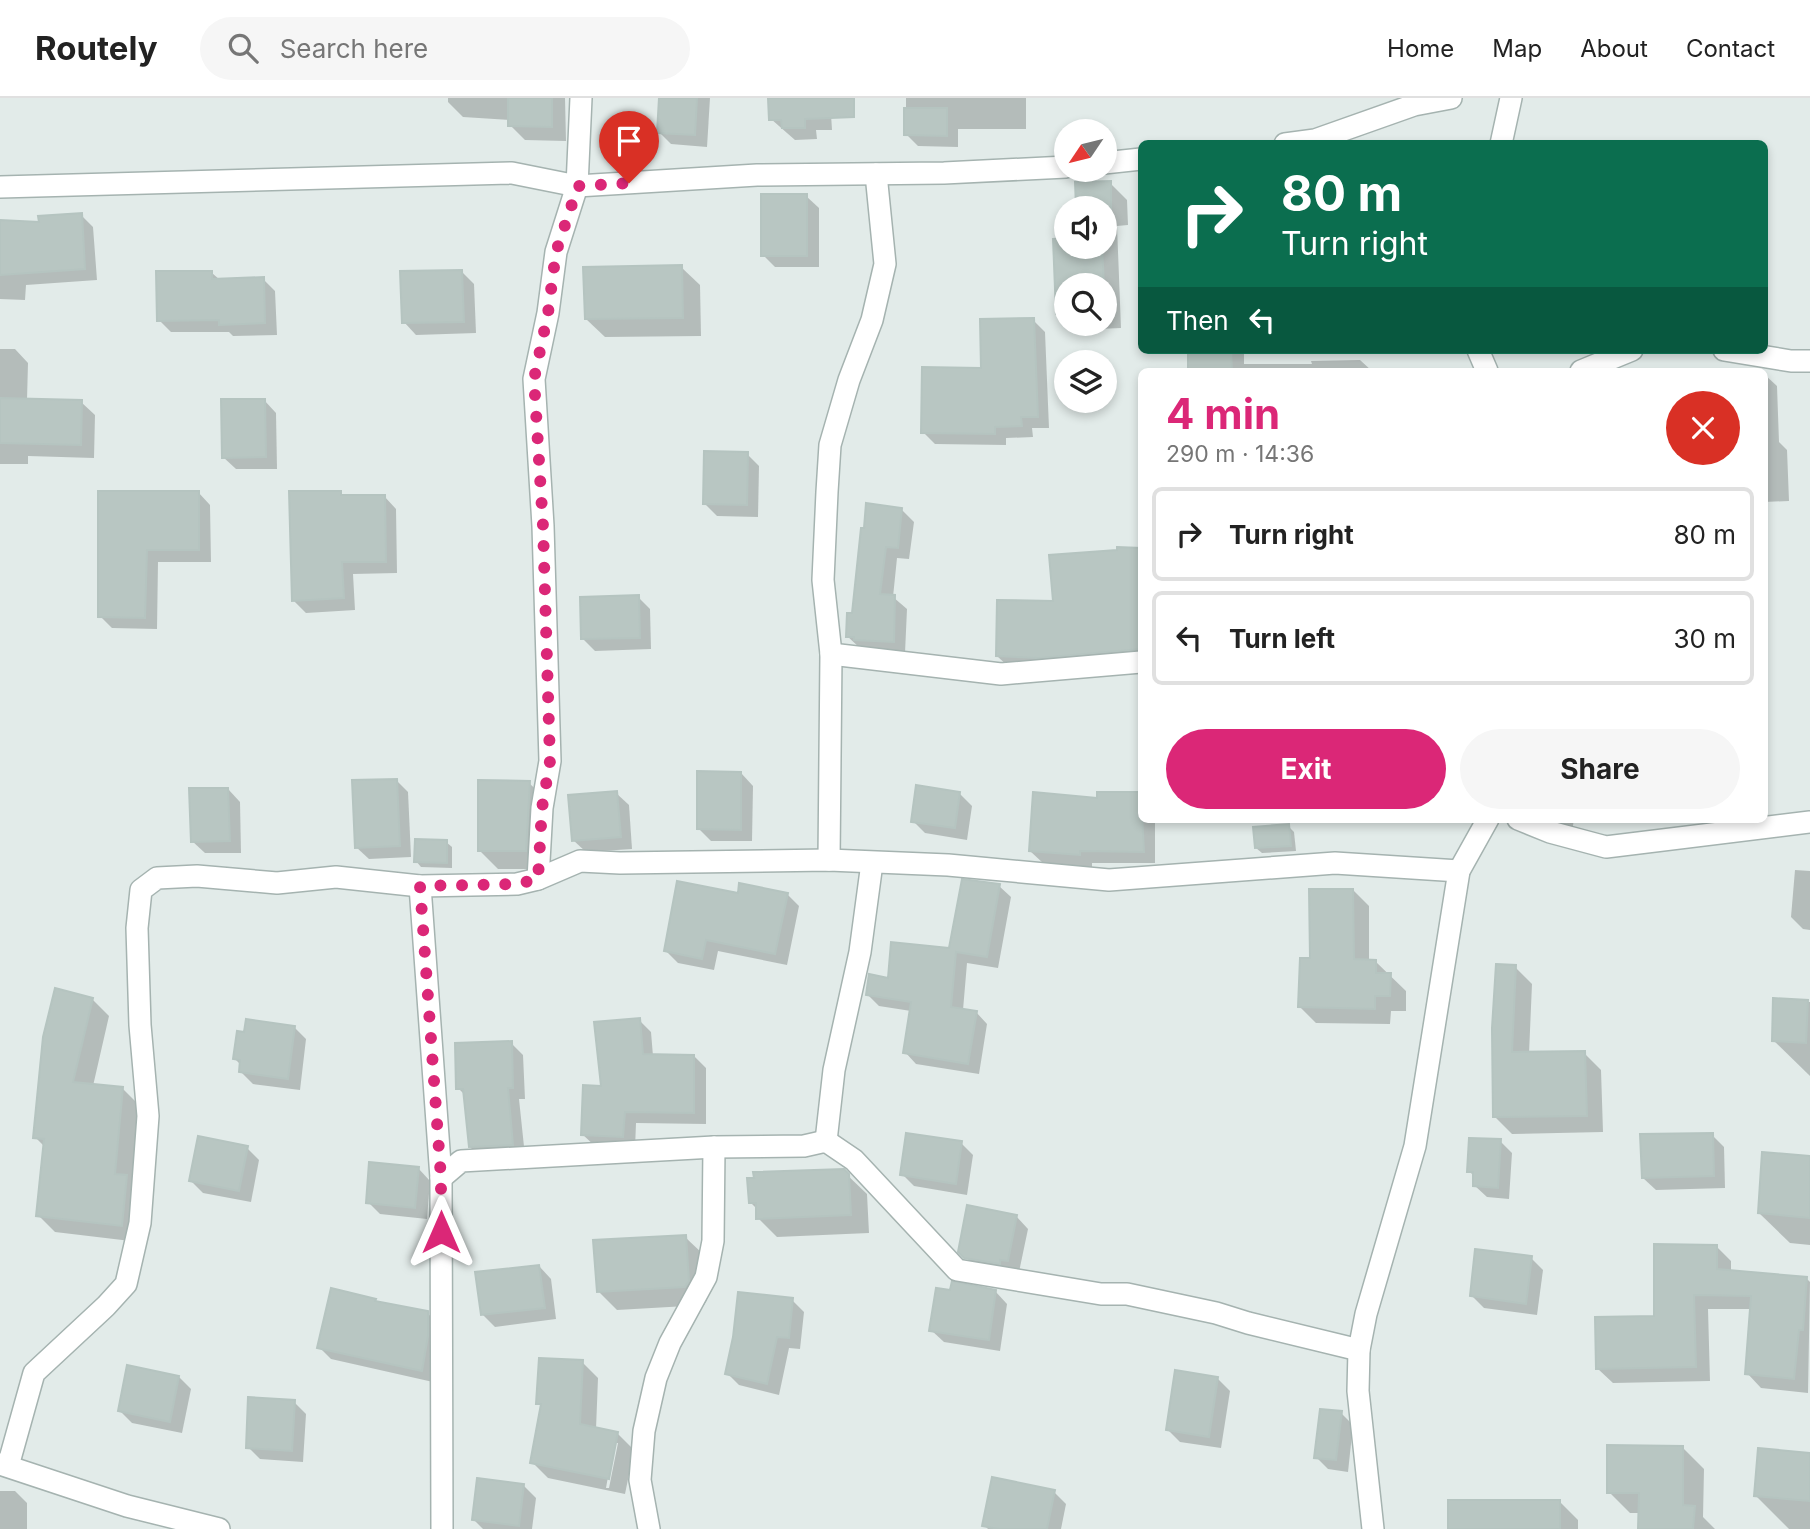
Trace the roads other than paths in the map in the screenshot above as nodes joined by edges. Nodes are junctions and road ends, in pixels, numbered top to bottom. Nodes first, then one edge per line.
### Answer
1 (581, 98) edge
2 (1451, 98) edge
3 (1511, 98) edge
4 (1315, 140) edge
5 (1502, 140) edge
6 (1138, 159) edge
7 (1117, 162) edge
8 (1054, 167) edge
9 (876, 174) junction
10 (578, 186) junction
11 (0, 187) edge
12 (1622, 354) edge
13 (1748, 354) edge
14 (1810, 361) edge
15 (1588, 368) edge
16 (831, 654) junction
17 (1138, 662) edge
18 (1810, 822) edge
19 (1486, 823) edge
20 (1528, 823) edge
21 (829, 860) junction
22 (872, 863) junction
23 (1459, 871) junction
24 (538, 879) junction
25 (420, 886) junction
26 (826, 1141) junction
27 (713, 1147) junction
28 (441, 1178) junction
29 (1359, 1350) junction
30 (4, 1465) edge
31 (219, 1529) edge
32 (442, 1529) edge
33 (649, 1529) edge
34 (1373, 1529) edge

1 - 10 street
2 - 4 street
3 - 5 street
6 - 7 street
8 - 9 street
9 - 10 street
9 - 16 street
10 - 11 street
10 - 24 street
12 - 15 street
13 - 14 street
16 - 17 street
16 - 21 street
18 - 20 street
19 - 23 street
21 - 22 street
21 - 24 street
22 - 23 street
22 - 26 street
23 - 29 street
24 - 25 street
25 - 28 street
25 - 30 street
26 - 27 street
26 - 29 street
27 - 28 street
27 - 33 street
28 - 32 street
29 - 34 street
30 - 31 street

